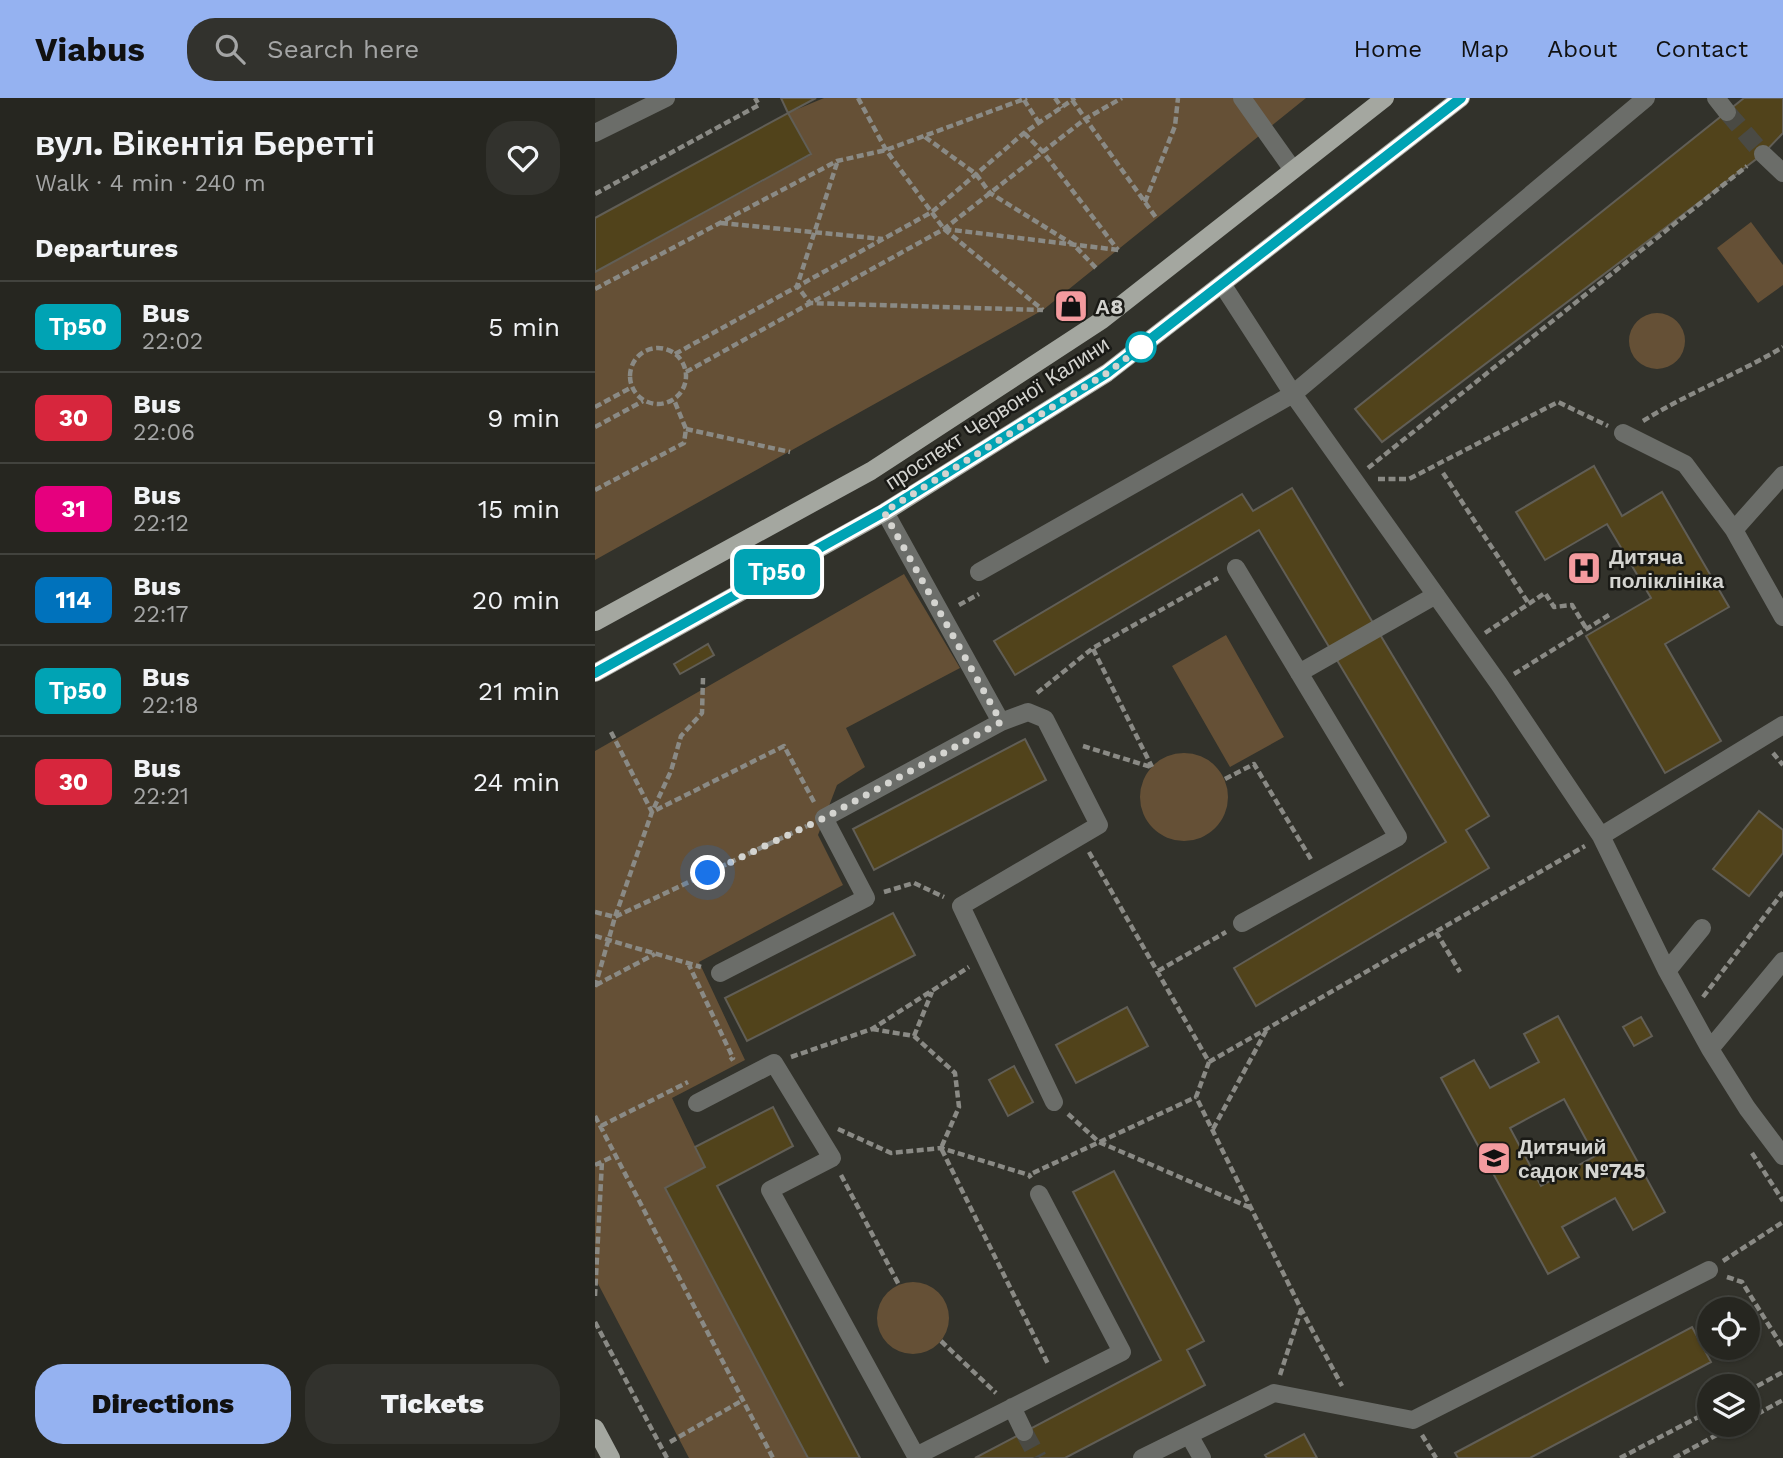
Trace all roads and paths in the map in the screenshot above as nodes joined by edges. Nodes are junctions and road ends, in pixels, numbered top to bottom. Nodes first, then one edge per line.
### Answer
1 (666, 98) edge
2 (755, 98) edge
3 (858, 98) edge
4 (1055, 98) edge
5 (1122, 98) edge
6 (1178, 98) edge
7 (1242, 98) edge
8 (1385, 98) edge
9 (1461, 98) edge
10 (1646, 98) edge
11 (1025, 99) edge
12 (1074, 99) edge
13 (1062, 108) junction
14 (1085, 119) junction
15 (1039, 123) junction
16 (595, 133) edge
17 (1024, 133) junction
18 (925, 136) junction
19 (886, 150) junction
20 (1043, 152) junction
21 (1763, 154) joint
22 (837, 162) junction
23 (1293, 170) junction
24 (1783, 173) edge
25 (976, 174) junction
26 (990, 193) junction
27 (595, 194) edge
28 (1145, 202) junction
29 (932, 212) junction
30 (1157, 219) dead end
31 (721, 223) junction
32 (944, 229) junction
33 (884, 239) junction
34 (1074, 245) junction
35 (1096, 268) dead end
36 (1222, 284) junction
37 (797, 286) junction
38 (595, 289) edge
39 (810, 303) junction
40 (1783, 347) edge
41 (675, 354) junction
42 (686, 372) junction
43 (632, 387) junction
44 (1293, 394) junction
45 (644, 400) junction
46 (674, 400) junction
47 (595, 407) edge
48 (595, 427) edge
49 (685, 429) junction
50 (1623, 433) junction
51 (790, 452) dead end
52 (1443, 473) dead end
53 (1783, 475) edge
54 (1356, 482) junction
55 (595, 490) edge
56 (884, 512) junction
57 (1734, 530) junction
58 (1236, 568) joint
59 (979, 572) dead end
60 (989, 588) dead end
61 (1436, 595) junction
62 (1529, 604) junction
63 (1609, 615) dead end
64 (940, 616) junction
65 (1783, 617) edge
66 (595, 622) edge
67 (1587, 628) junction
68 (1470, 643) junction
69 (1093, 649) junction
70 (595, 673) edge
71 (1299, 673) junction
72 (703, 678) dead end
73 (1499, 684) junction
74 (1032, 698) dead end
75 (1001, 722) junction
76 (1783, 725) edge
77 (611, 732) dead end
78 (1055, 737) junction
79 (1225, 779) dead end
80 (652, 812) junction
81 (824, 818) junction
82 (1080, 836) junction
83 (1594, 841) junction
84 (1593, 857) dead end
85 (1322, 878) junction
86 (1783, 892) edge
87 (866, 898) junction
88 (961, 906) junction
89 (595, 912) edge
90 (615, 917) junction
91 (1242, 923) joint
92 (1702, 929) dead end
93 (1436, 932) junction
94 (595, 936) edge
95 (608, 940) junction
96 (656, 954) junction
97 (985, 956) junction
98 (1783, 961) edge
99 (688, 963) junction
100 (1157, 971) junction
101 (1667, 971) junction
102 (1460, 972) dead end
103 (720, 973) joint
104 (595, 986) edge
105 (933, 990) junction
106 (1691, 1013) junction
107 (1268, 1028) junction
108 (873, 1029) junction
109 (914, 1036) junction
110 (1710, 1049) junction
111 (1209, 1062) junction
112 (774, 1063) junction
113 (721, 1064) dead end
114 (697, 1077) dead end
115 (1196, 1097) junction
116 (1054, 1102) joint
117 (697, 1103) dead end
118 (595, 1116) edge
119 (811, 1123) junction
120 (601, 1126) junction
121 (1212, 1130) junction
122 (1099, 1142) junction
123 (1748, 1144) dead end
124 (941, 1148) junction
125 (616, 1155) junction
126 (1783, 1156) edge
127 (832, 1158) junction
128 (602, 1161) junction
129 (595, 1165) edge
130 (1029, 1175) junction
131 (1039, 1194) joint
132 (1783, 1201) edge
133 (1251, 1208) junction
134 (1783, 1222) edge
135 (1709, 1270) junction
136 (899, 1285) dead end
137 (595, 1296) edge
138 (1301, 1309) junction
139 (595, 1322) edge
140 (941, 1341) dead end
141 (1783, 1348) edge
142 (1783, 1372) edge
143 (1058, 1384) junction
144 (1760, 1384) edge
145 (1273, 1393) junction
146 (743, 1400) junction
147 (1783, 1400) edge
148 (1012, 1407) junction
149 (1355, 1409) junction
150 (1760, 1412) edge
151 (1697, 1418) edge
152 (595, 1428) edge
153 (1024, 1432) tunnel mouth
154 (1189, 1435) junction
155 (1713, 1437) edge
156 (670, 1442) dead end
157 (1624, 1457) edge
158 (611, 1458) edge
159 (667, 1458) edge
160 (773, 1458) edge
161 (1142, 1458) edge
162 (1202, 1458) edge
163 (1674, 1458) edge

1 - 16 lane
2 - 27 path
3 - 19 path
4 - 13 path
5 - 14 path
6 - 28 path
7 - 23 lane
8 - 23 main road, проспект Червоної Калини
9 - 36 main road, проспект Червоної Калини
10 - 44 lane
11 - 15 path
11 - 18 path
12 - 13 path
12 - 14 path
13 - 15 path
14 - 20 path
14 - 28 path
15 - 17 path
17 - 20 path
17 - 25 path
18 - 19 path
18 - 25 path
19 - 22 path
19 - 29 path
20 - 26 path
20 - 34 path
21 - 24 lane
21 - 54 path
22 - 31 path
22 - 37 path
23 - 66 main road, проспект Червоної Калини
25 - 26 path
25 - 29 path
26 - 32 path
26 - 34 path
28 - 30 path
29 - 32 path
29 - 33 path
31 - 33 path
31 - 38 path
32 - 34 path
32 - 39 path
32 - 39 path
33 - 37 path
34 - 35 path
36 - 44 lane
36 - 56 main road, проспект Червоної Калини
37 - 39 path
37 - 41 path
39 - 42 path
40 - 50 path
41 - 42 path
41 - 43 path
42 - 46 path
43 - 45 path
43 - 47 path
44 - 54 lane
44 - 59 lane
45 - 46 path
45 - 48 path
46 - 49 path
49 - 51 path
49 - 55 path
50 - 54 path
50 - 57 lane
52 - 62 path
53 - 57 lane
54 - 61 lane
56 - 64 lane
56 - 70 main road, проспект Червоної Калини
57 - 65 lane
58 - 69 path
58 - 71 lane
60 - 64 path
61 - 68 lane
61 - 71 lane
62 - 67 path
62 - 68 path
63 - 67 path
64 - 75 lane
67 - 73 path
68 - 73 lane
69 - 74 path
69 - 78 path
71 - 85 lane
72 - 80 path
73 - 83 lane
75 - 78 lane
75 - 81 lane
76 - 83 lane
77 - 80 path
78 - 82 lane
79 - 85 path
80 - 81 path
80 - 90 path
81 - 87 lane
81 - 90 path
82 - 88 lane
82 - 100 path
83 - 84 path
83 - 93 path
83 - 101 lane
85 - 91 lane
86 - 106 path
87 - 88 path
87 - 103 lane
88 - 97 lane
89 - 90 path
90 - 95 path
91 - 100 path
92 - 101 lane
93 - 102 path
93 - 107 path
94 - 95 path
95 - 96 path
95 - 104 path
96 - 99 path
96 - 104 path
97 - 105 path
97 - 116 lane
98 - 110 lane
99 - 103 path
99 - 113 path
100 - 111 path
101 - 106 lane
105 - 108 path
105 - 109 path
106 - 110 lane
107 - 111 path
107 - 121 path
108 - 109 path
108 - 112 path
109 - 124 path
110 - 126 lane
111 - 115 path
112 - 117 lane
112 - 119 lane
114 - 120 path
115 - 121 path
115 - 122 path
116 - 122 path
118 - 120 path
119 - 124 path
119 - 127 lane
120 - 125 path
121 - 133 path
122 - 130 path
122 - 133 path
123 - 132 path
124 - 130 path
124 - 143 path
125 - 128 path
125 - 146 path
127 - 136 path
127 - 148 lane
128 - 129 path
128 - 137 path
130 - 131 path
131 - 143 lane
133 - 138 path
134 - 135 path
135 - 141 path
135 - 149 lane
138 - 145 path
138 - 149 path
139 - 159 path
140 - 148 path
142 - 144 path
143 - 148 lane
145 - 149 lane
145 - 154 lane
146 - 156 path
146 - 160 path
147 - 150 path
148 - 153 lane
151 - 157 path
152 - 158 main road
154 - 161 lane
154 - 162 lane
155 - 163 path

